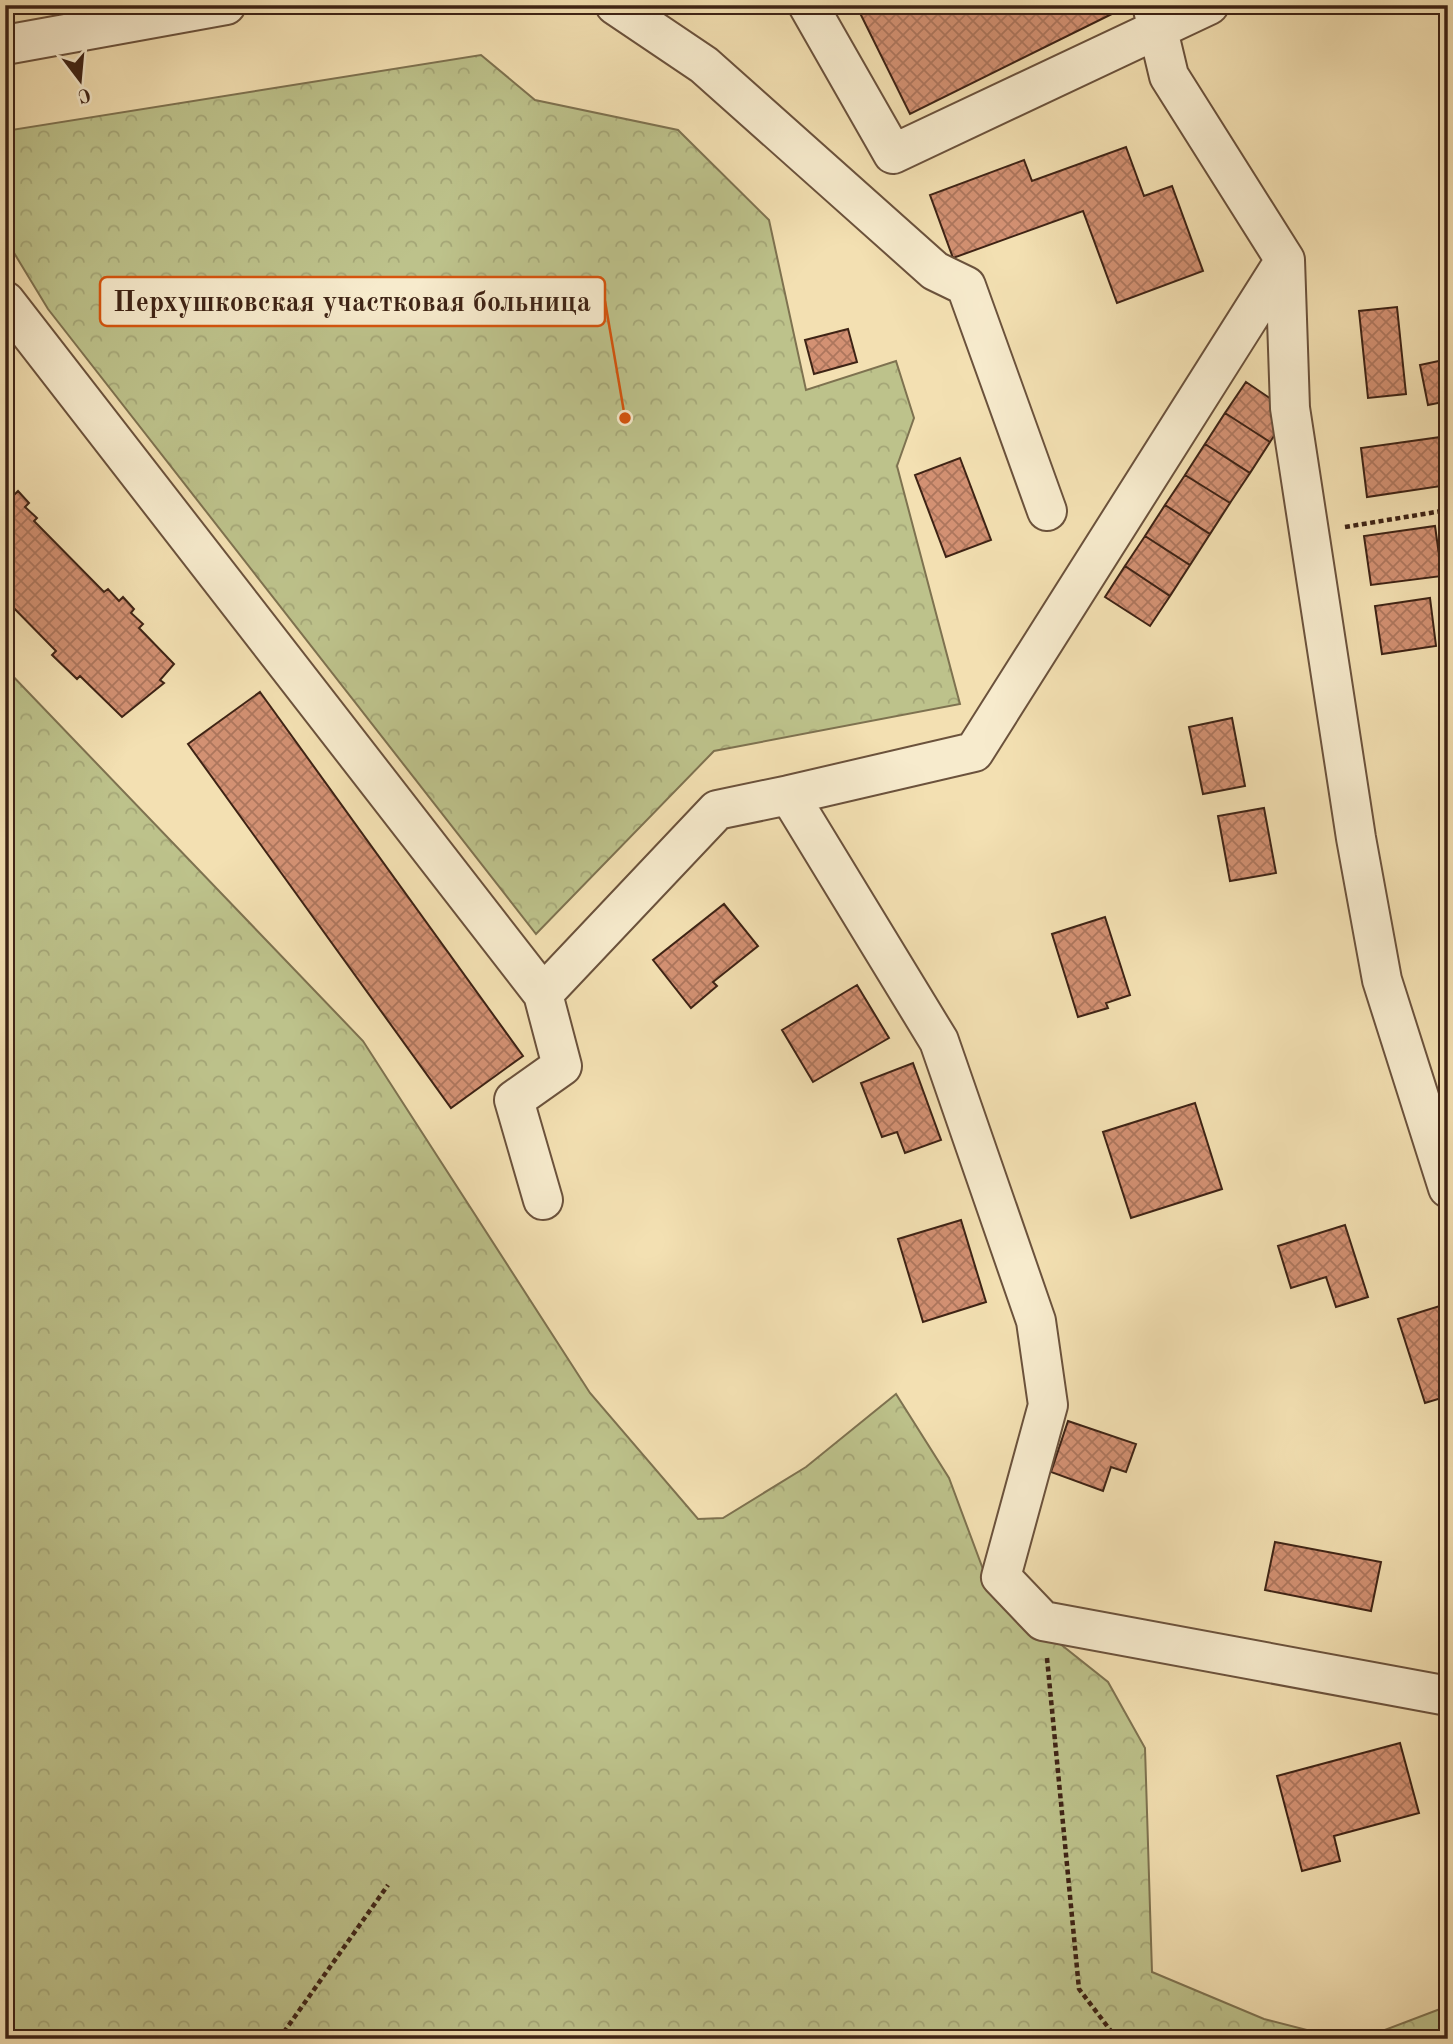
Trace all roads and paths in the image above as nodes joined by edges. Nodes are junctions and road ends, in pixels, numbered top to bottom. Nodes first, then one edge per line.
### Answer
1 (226, 5) edge
2 (615, 5) edge
3 (808, 5) edge
4 (1209, 5) edge
5 (1156, 16) edge
6 (64, 18) edge
7 (5, 45) edge
8 (1285, 260) junction
9 (5, 301) edge
10 (1448, 510) edge
11 (1046, 511) dead end
12 (1309, 533) junction
13 (789, 794) junction
14 (542, 994) junction
15 (1448, 1188) edge
16 (543, 1200) dead end
17 (1043, 1621) junction
18 (1448, 1696) edge
19 (388, 1885) dead end
20 (279, 2039) edge
21 (1117, 2039) edge

1 - 6 street
2 - 11 street
3 - 5 street
4 - 5 street
5 - 8 street
6 - 7 street
8 - 12 street
8 - 13 street
9 - 14 street
10 - 12 path
12 - 15 street
13 - 14 street
13 - 17 street
14 - 16 street
17 - 18 street
17 - 21 path
19 - 20 path

